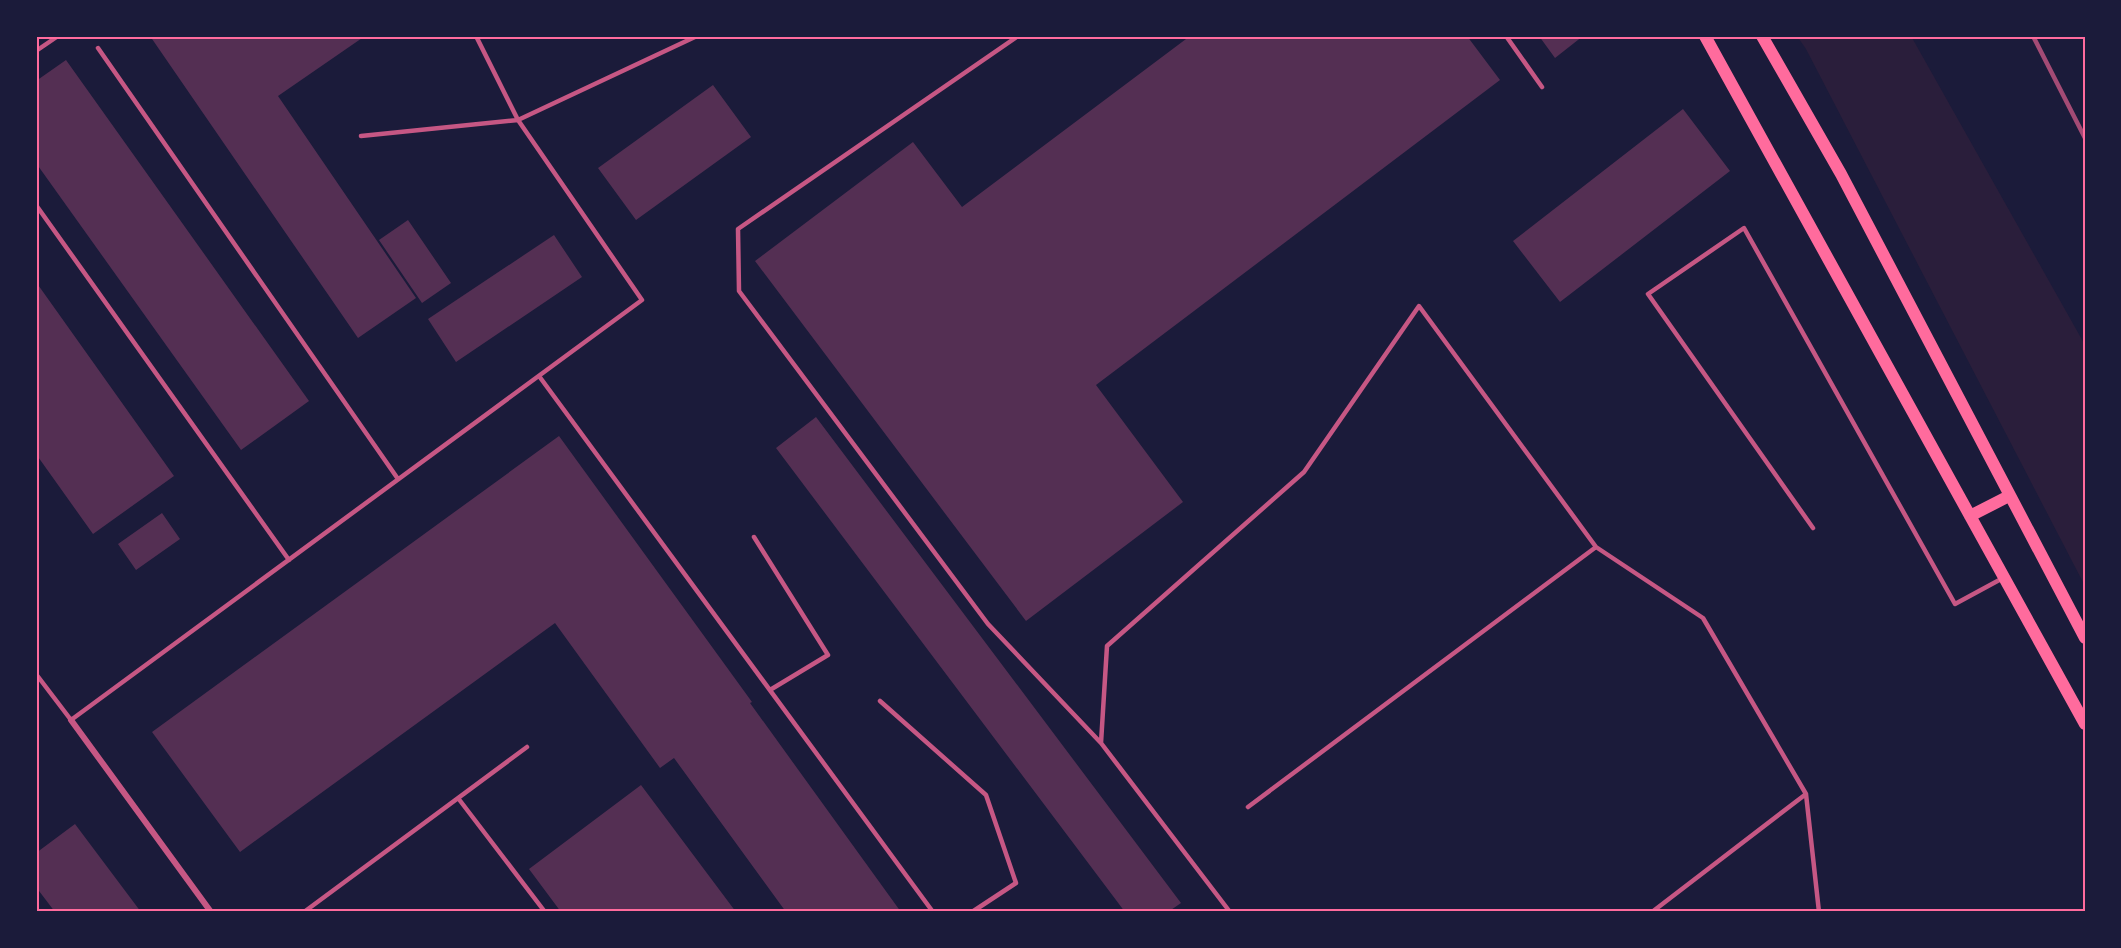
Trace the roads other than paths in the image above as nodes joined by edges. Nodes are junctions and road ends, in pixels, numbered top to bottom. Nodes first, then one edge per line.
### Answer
1 (58, 36) edge
2 (477, 36) edge
3 (697, 36) edge
4 (1018, 36) edge
5 (1506, 36) edge
6 (1705, 36) edge
7 (1761, 36) edge
8 (98, 48) dead end
9 (36, 51) edge
10 (1542, 87) dead end
11 (518, 120) junction
12 (360, 136) dead end
13 (36, 205) edge
14 (539, 376) junction
15 (398, 479) junction
16 (2009, 496) junction
17 (1970, 516) junction
18 (1813, 528) dead end
19 (754, 537) dead end
20 (1596, 547) junction
21 (289, 560) junction
22 (2003, 578) junction
23 (2085, 638) edge
24 (36, 674) edge
25 (770, 690) junction
26 (880, 701) dead end
27 (70, 720) junction
28 (2085, 724) edge
29 (1101, 743) junction
30 (527, 747) dead end
31 (1806, 794) junction
32 (458, 798) junction
33 (1248, 807) dead end
34 (211, 912) edge
35 (304, 912) edge
36 (545, 912) edge
37 (933, 912) edge
38 (972, 912) edge
39 (1230, 912) edge
40 (1652, 912) edge
41 (1819, 912) edge

1 - 9 lane
2 - 11 lane
3 - 11 lane
4 - 29 lane
5 - 10 lane
6 - 17 main road
7 - 16 main road
8 - 15 lane
11 - 12 lane
11 - 14 lane
13 - 21 lane
14 - 15 lane
14 - 25 lane
15 - 21 lane
16 - 17 main road
16 - 23 main road
17 - 22 main road
18 - 22 lane
19 - 25 lane
20 - 29 lane
20 - 31 lane
20 - 33 lane
21 - 27 lane
22 - 28 main road
24 - 27 lane
25 - 37 lane
26 - 38 lane
27 - 34 street
29 - 39 lane
30 - 32 lane
31 - 40 lane
31 - 41 lane
32 - 35 lane
32 - 36 lane

